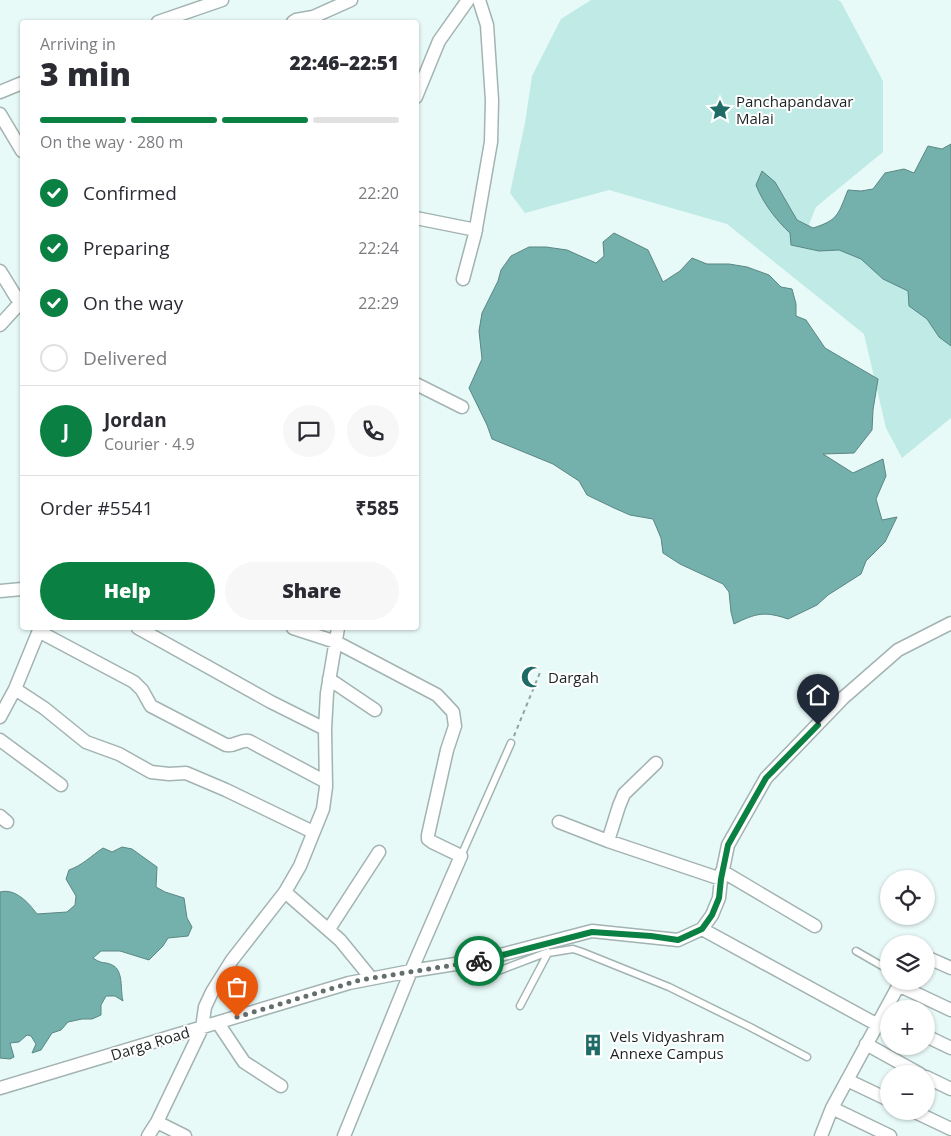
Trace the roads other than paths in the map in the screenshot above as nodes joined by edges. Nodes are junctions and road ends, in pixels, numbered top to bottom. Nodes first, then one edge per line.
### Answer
1 (222, 0) edge
2 (352, 0) edge
3 (468, 0) edge
4 (479, 0) edge
5 (164, 20) edge
6 (296, 20) edge
7 (20, 84) edge
8 (419, 90) edge
9 (0, 92) edge
10 (0, 114) edge
11 (20, 148) edge
12 (419, 219) edge
13 (476, 230) junction
14 (0, 271) edge
15 (463, 279) dead end
16 (20, 300) edge
17 (20, 305) edge
18 (0, 325) edge
19 (419, 386) edge
20 (462, 407) dead end
21 (20, 589) edge
22 (0, 591) edge
23 (951, 623) edge
24 (40, 630) edge
25 (142, 630) edge
26 (299, 630) edge
27 (338, 630) edge
28 (336, 642) junction
29 (329, 679) junction
30 (16, 689) junction
31 (375, 710) dead end
32 (0, 717) edge
33 (325, 729) junction
34 (0, 740) edge
35 (511, 743) road end
36 (656, 763) dead end
37 (326, 782) junction
38 (61, 785) dead end
39 (559, 822) dead end
40 (313, 832) junction
41 (608, 841) junction
42 (379, 852) dead end
43 (461, 856) junction
44 (721, 875) junction
45 (285, 892) junction
46 (815, 926) dead end
47 (329, 929) junction
48 (702, 929) junction
49 (547, 948) junction
50 (856, 950) dead end
51 (935, 961) edge
52 (880, 965) edge
53 (951, 968) edge
54 (411, 971) junction
55 (371, 978) junction
56 (472, 981) dead end
57 (912, 990) edge
58 (520, 1006) dead end
59 (951, 1010) edge
60 (880, 1018) edge
61 (880, 1022) edge
62 (218, 1023) junction
63 (202, 1028) junction
64 (935, 1040) edge
65 (866, 1044) junction
66 (951, 1048) edge
67 (807, 1057) dead end
68 (904, 1065) edge
69 (847, 1080) junction
70 (935, 1081) edge
71 (281, 1086) dead end
72 (0, 1088) edge
73 (951, 1089) edge
74 (880, 1096) edge
75 (832, 1108) junction
76 (932, 1120) edge
77 (158, 1122) junction
78 (951, 1129) edge
79 (148, 1136) edge
80 (185, 1136) edge
81 (344, 1136) edge
82 (821, 1136) edge
83 (890, 1136) edge

1 - 5 street
2 - 6 street
3 - 8 street
4 - 13 street
7 - 9 street
10 - 11 street
12 - 13 street
13 - 15 street
14 - 16 street
17 - 18 street
19 - 20 street
21 - 22 street
23 - 44 street
24 - 30 street
24 - 37 street
25 - 33 street
26 - 28 street
27 - 28 street
28 - 29 street
28 - 43 street
29 - 31 street
29 - 33 street
30 - 32 street
30 - 40 street
33 - 37 street
34 - 38 street
35 - 43 lane
36 - 41 street
37 - 40 street
39 - 41 street
40 - 45 street
41 - 44 street
42 - 47 street
43 - 54 street
44 - 46 street
44 - 48 street
45 - 47 street
45 - 63 street
47 - 55 street
48 - 49 street, Darga Road
48 - 60 street
49 - 54 street, Darga Road
49 - 56 lane
49 - 58 lane
49 - 67 lane
50 - 52 lane
51 - 53 street
54 - 55 street, Darga Road
54 - 81 street
55 - 62 street, Darga Road
57 - 59 street
61 - 65 street
62 - 63 street, Darga Road
62 - 71 street
63 - 72 street, Darga Road
63 - 77 street
64 - 66 street
65 - 68 street
65 - 69 street
69 - 74 street
69 - 75 street
70 - 73 street
75 - 82 street
75 - 83 street
76 - 78 street
77 - 79 street
77 - 80 street

